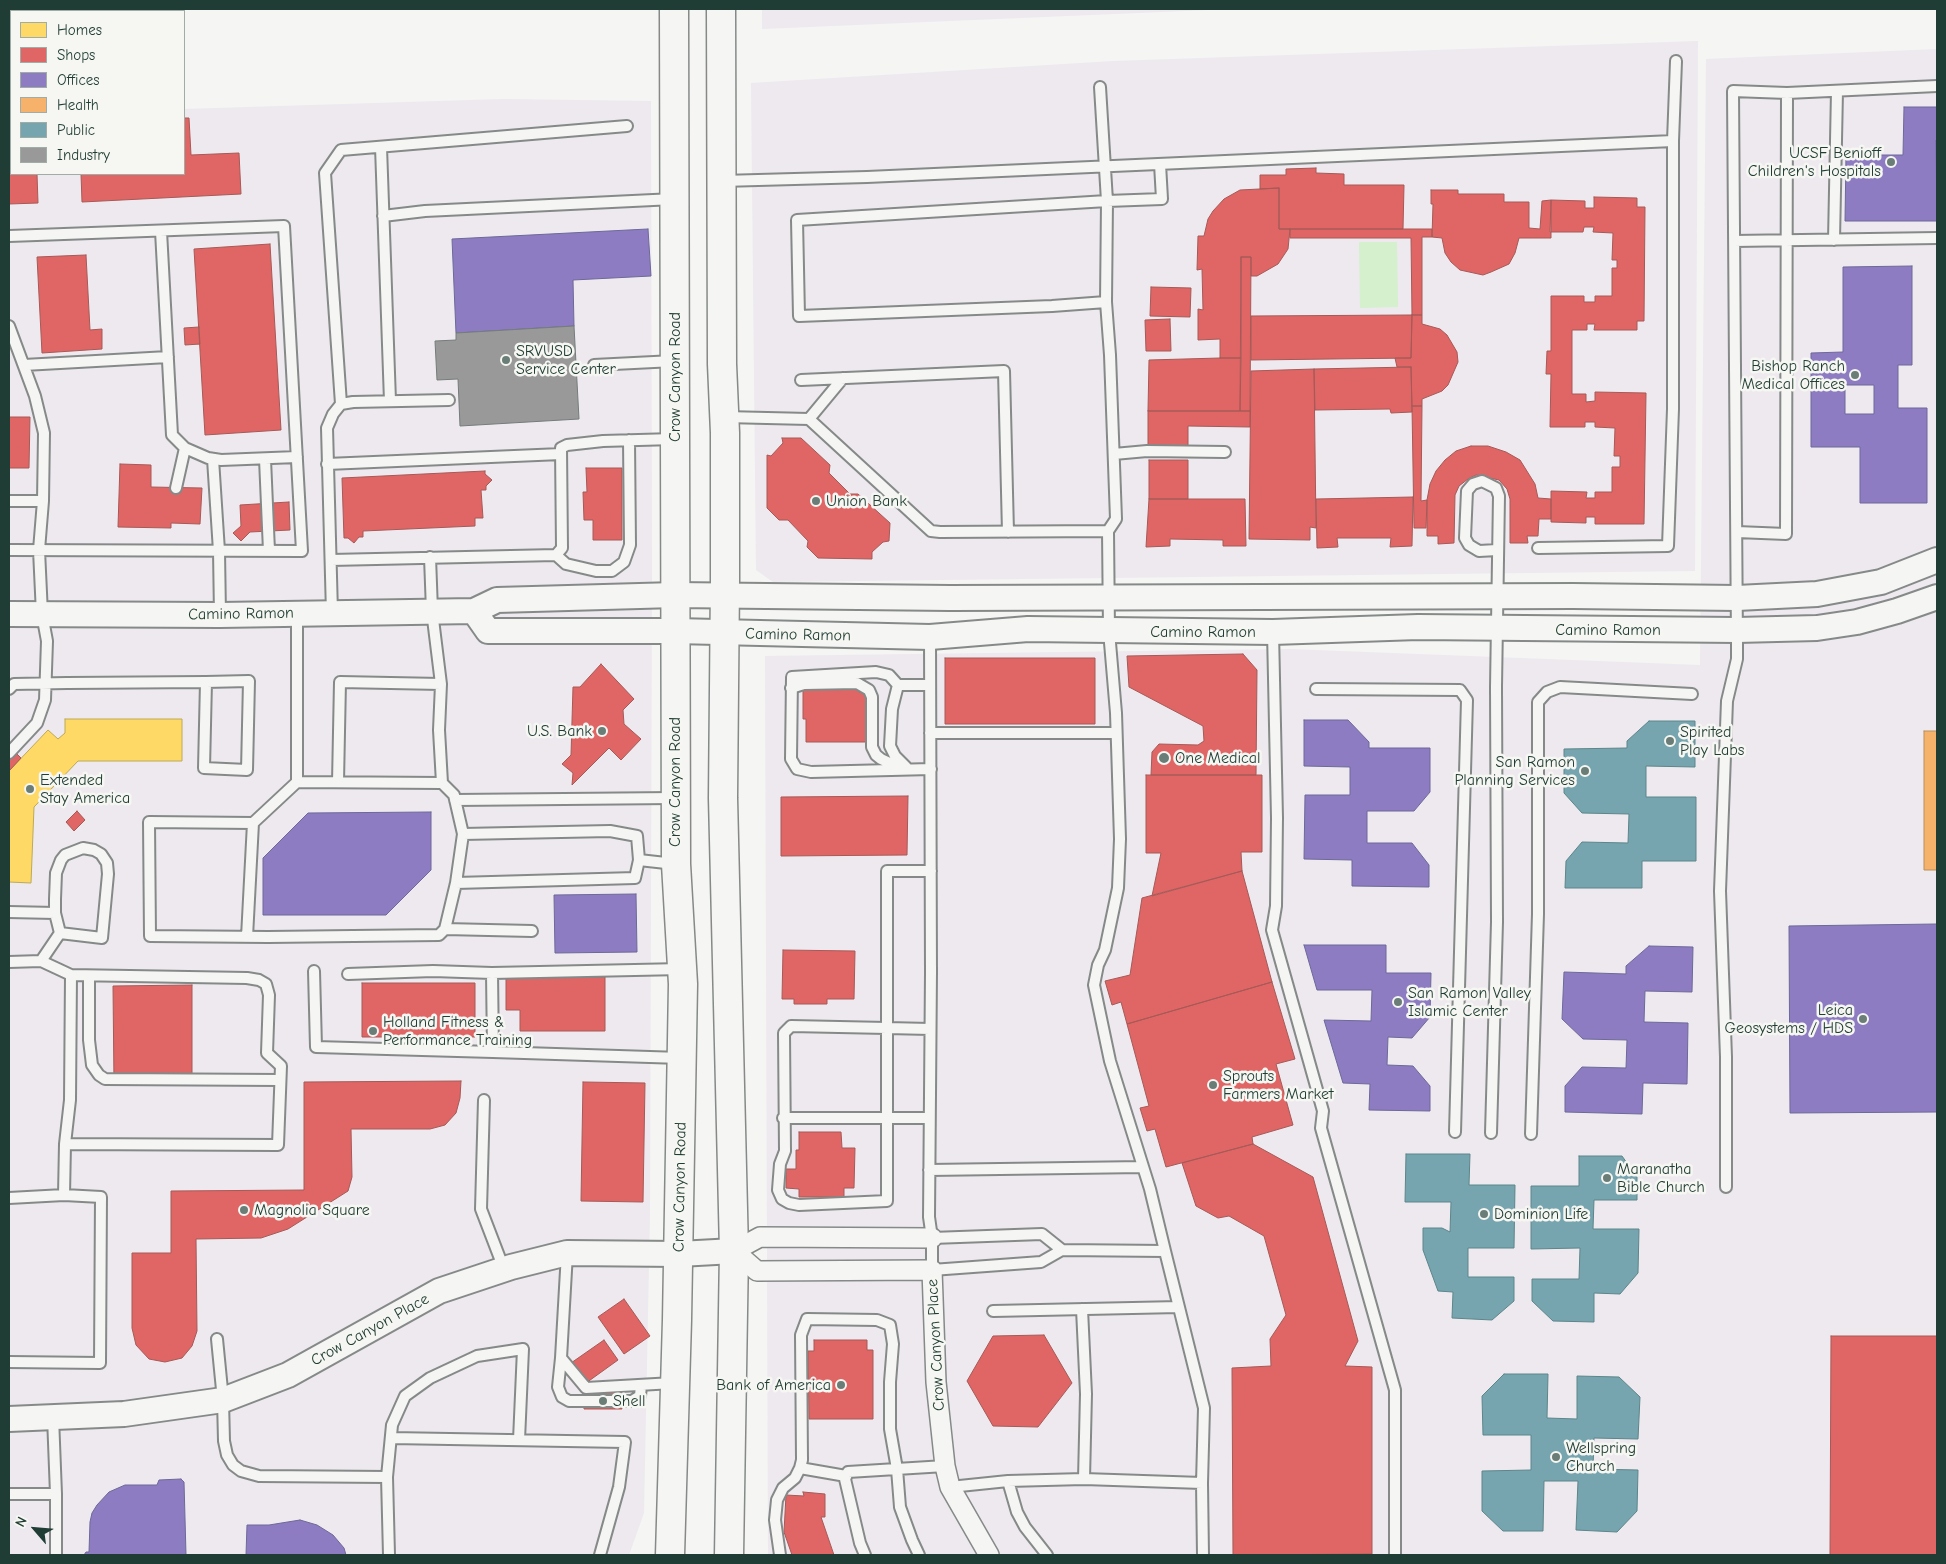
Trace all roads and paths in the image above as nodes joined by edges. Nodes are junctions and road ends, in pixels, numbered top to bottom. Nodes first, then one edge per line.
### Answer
1 (674, 9) edge
2 (722, 9) edge
3 (1676, 61) dead end
4 (1937, 86) edge
5 (1100, 87) dead end
6 (1837, 91) junction
7 (1787, 93) junction
8 (627, 126) dead end
9 (1673, 141) junction
10 (381, 147) junction
11 (1160, 164) junction
12 (1105, 166) junction
13 (722, 181) junction
14 (675, 199) junction
15 (1107, 201) junction
16 (383, 216) junction
17 (161, 231) junction
18 (9, 236) edge
19 (1937, 238) edge
20 (1786, 240) junction
21 (1834, 240) junction
22 (1734, 241) junction
23 (1106, 302) junction
24 (9, 326) edge
25 (168, 357) junction
26 (675, 361) junction
27 (24, 365) junction
28 (594, 365) dead end
29 (843, 378) junction
30 (801, 380) dead end
31 (449, 400) dead end
32 (390, 401) junction
33 (341, 404) junction
34 (724, 417) junction
35 (809, 419) junction
36 (675, 439) junction
37 (629, 440) junction
38 (185, 448) junction
39 (1225, 452) dead end
40 (561, 454) junction
41 (1114, 454) junction
42 (297, 457) junction
43 (213, 459) junction
44 (265, 459) junction
45 (328, 464) junction
46 (176, 488) dead end
47 (9, 501) edge
48 (44, 502) junction
49 (1108, 531) junction
50 (1008, 532) junction
51 (1737, 532) junction
52 (1538, 548) dead end
53 (9, 550) edge
54 (39, 550) junction
55 (1497, 550) junction
56 (218, 551) junction
57 (270, 551) junction
58 (556, 555) junction
59 (430, 557) junction
60 (331, 560) junction
61 (1937, 560) edge
62 (675, 595) junction
63 (725, 596) junction
64 (1497, 596) junction
65 (1109, 597) junction
66 (1937, 597) edge
67 (1737, 598) junction
68 (432, 611) junction
69 (474, 611) junction
70 (332, 612) junction
71 (9, 614) edge
72 (42, 614) junction
73 (297, 614) junction
74 (220, 615) junction
75 (1496, 629) junction
76 (1737, 630) junction
77 (675, 631) junction
78 (1109, 631) junction
79 (1273, 632) junction
80 (724, 633) junction
81 (930, 637) junction
82 (206, 682) junction
83 (46, 683) junction
84 (441, 684) junction
85 (898, 685) junction
86 (930, 685) junction
87 (792, 688) junction
88 (9, 689) edge
89 (1316, 689) dead end
90 (1692, 694) dead end
91 (930, 733) junction
92 (1116, 733) junction
93 (9, 753) edge
94 (931, 769) junction
95 (909, 770) junction
96 (297, 782) junction
97 (338, 782) junction
98 (442, 783) junction
99 (675, 798) junction
100 (455, 800) junction
101 (253, 823) junction
102 (463, 834) junction
103 (639, 860) junction
104 (676, 864) junction
105 (931, 871) junction
106 (456, 882) junction
107 (9, 912) edge
108 (55, 914) junction
109 (445, 929) junction
110 (532, 931) dead end
111 (60, 932) junction
112 (247, 937) junction
113 (41, 961) junction
114 (9, 962) edge
115 (682, 969) junction
116 (314, 971) dead end
117 (492, 973) junction
118 (348, 974) dead end
119 (71, 975) junction
120 (89, 976) junction
121 (887, 1028) junction
122 (930, 1029) junction
123 (493, 1052) junction
124 (682, 1058) junction
125 (280, 1080) junction
126 (484, 1100) dead end
127 (783, 1118) junction
128 (887, 1118) junction
129 (930, 1118) junction
130 (1455, 1132) dead end
131 (1491, 1133) dead end
132 (1531, 1134) dead end
133 (65, 1144) junction
134 (1143, 1167) junction
135 (929, 1170) junction
136 (1726, 1187) dead end
137 (64, 1195) junction
138 (9, 1198) edge
139 (932, 1238) junction
140 (1062, 1250) junction
141 (734, 1251) junction
142 (1165, 1251) junction
143 (567, 1253) junction
144 (679, 1254) junction
145 (504, 1269) junction
146 (932, 1270) junction
147 (1179, 1307) junction
148 (1082, 1309) junction
149 (993, 1311) dead end
150 (217, 1338) dead end
151 (561, 1358) junction
152 (9, 1362) edge
153 (675, 1383) junction
154 (641, 1385) junction
155 (223, 1400) junction
156 (53, 1417) junction
157 (9, 1419) edge
158 (392, 1438) junction
159 (519, 1440) junction
160 (945, 1466) junction
161 (800, 1468) junction
162 (897, 1469) junction
163 (846, 1476) junction
164 (387, 1478) junction
165 (1084, 1479) junction
166 (1008, 1481) junction
167 (1202, 1483) junction
168 (950, 1487) junction
169 (9, 1494) edge
170 (56, 1494) junction
171 (56, 1555) edge
172 (389, 1555) edge
173 (600, 1555) edge
174 (670, 1555) edge
175 (729, 1555) edge
176 (780, 1555) edge
177 (865, 1555) edge
178 (919, 1555) edge
179 (989, 1555) edge
180 (1046, 1555) edge
181 (1203, 1555) edge
182 (1395, 1555) edge

1 - 14 main road, Crow Canyon Road
2 - 13 main road
3 - 9 lane
4 - 6 lane
5 - 12 lane
6 - 7 lane
6 - 21 lane
7 - 20 lane
7 - 22 lane
8 - 10 lane
9 - 11 lane
9 - 52 lane
10 - 16 lane
10 - 33 lane
11 - 12 lane
11 - 15 lane
12 - 13 lane
12 - 15 lane
13 - 34 main road
14 - 16 lane
14 - 26 main road, Crow Canyon Road
15 - 23 lane
15 - 23 lane
16 - 32 lane
17 - 18 lane
17 - 25 lane
17 - 42 lane
19 - 21 lane
20 - 21 lane
20 - 22 lane
20 - 51 lane
22 - 51 lane
23 - 41 lane
24 - 27 lane
25 - 27 lane
25 - 38 lane
26 - 28 lane
26 - 36 main road, Crow Canyon Road
27 - 48 lane
29 - 30 lane
29 - 35 lane
29 - 50 lane
31 - 32 lane
32 - 33 lane
33 - 45 lane
34 - 35 lane
34 - 63 main road
35 - 50 lane
36 - 37 lane
36 - 62 main road, Crow Canyon Road
37 - 40 lane
37 - 58 lane
38 - 43 lane
38 - 46 lane
39 - 41 lane
40 - 45 lane
40 - 58 lane
41 - 49 lane
42 - 44 lane
42 - 57 lane
43 - 44 lane
43 - 56 lane
44 - 57 lane
45 - 60 lane
47 - 48 lane
48 - 54 lane
49 - 50 lane
49 - 65 lane
51 - 67 lane
53 - 54 lane
54 - 56 lane
54 - 72 lane
55 - 55 lane
55 - 64 lane
56 - 57 lane
56 - 74 lane
58 - 59 lane
59 - 60 lane
59 - 68 lane
60 - 70 lane
61 - 67 street, Camino Ramon
62 - 63 street, Camino Ramon
62 - 69 street, Camino Ramon
62 - 77 main road, Crow Canyon Road
63 - 65 street, Camino Ramon
63 - 80 main road
64 - 65 street, Camino Ramon
64 - 67 street, Camino Ramon
64 - 75 lane
65 - 78 lane
66 - 76 street, Camino Ramon
67 - 76 lane
68 - 69 street, Camino Ramon
68 - 70 street, Camino Ramon
68 - 84 lane
69 - 77 street, Camino Ramon
70 - 73 street, Camino Ramon
71 - 72 street, Camino Ramon
72 - 74 street, Camino Ramon
72 - 83 lane
73 - 74 street, Camino Ramon
73 - 96 lane
75 - 76 street, Camino Ramon
75 - 79 street, Camino Ramon
75 - 131 lane
76 - 136 lane
77 - 80 street, Camino Ramon
77 - 99 main road, Crow Canyon Road
78 - 79 street, Camino Ramon
78 - 81 street, Camino Ramon
78 - 92 lane
79 - 182 lane
80 - 81 street, Camino Ramon
80 - 141 main road
81 - 86 lane
82 - 82 lane
82 - 83 lane
83 - 88 lane
83 - 93 lane
84 - 97 lane
84 - 98 lane
85 - 86 lane
85 - 87 lane
85 - 95 lane
86 - 91 lane
87 - 95 lane
87 - 95 lane
89 - 130 lane
90 - 132 lane
91 - 92 lane
91 - 94 lane
92 - 134 lane
94 - 95 lane
94 - 105 lane
96 - 97 lane
96 - 101 lane
97 - 98 lane
98 - 100 lane
99 - 100 lane
99 - 104 main road, Crow Canyon Road
100 - 102 lane
101 - 112 lane
101 - 112 lane
102 - 103 lane
102 - 106 lane
103 - 104 lane
103 - 106 lane
104 - 115 main road, Crow Canyon Road
105 - 121 lane
105 - 122 lane
106 - 109 lane
107 - 108 lane
108 - 111 lane
108 - 111 lane
109 - 110 lane
109 - 112 lane
111 - 113 lane
113 - 114 lane
113 - 119 lane
115 - 117 lane
115 - 124 main road, Crow Canyon Road
116 - 123 lane
117 - 118 lane
117 - 123 lane
119 - 120 lane
119 - 133 lane
120 - 125 lane
120 - 125 lane
121 - 122 lane
121 - 127 lane
121 - 128 lane
122 - 129 lane
123 - 124 lane
124 - 144 main road, Crow Canyon Road
125 - 133 lane
126 - 145 lane
127 - 128 lane
127 - 128 lane
128 - 129 lane
129 - 135 lane
133 - 137 lane
134 - 135 lane
134 - 142 lane
135 - 139 lane
137 - 138 lane
137 - 152 lane
139 - 140 lane
139 - 141 street, Crow Canyon Place
139 - 146 lane
140 - 142 lane
140 - 146 lane
141 - 144 street, Crow Canyon Place
141 - 146 street, Crow Canyon Place
141 - 175 main road
142 - 147 lane
143 - 144 street, Crow Canyon Place
143 - 145 street, Crow Canyon Place
143 - 151 lane
144 - 153 main road, Crow Canyon Road
145 - 155 street, Crow Canyon Place
146 - 160 street, Crow Canyon Place
147 - 148 lane
147 - 167 lane
148 - 149 lane
148 - 165 lane
150 - 155 lane
151 - 154 lane
151 - 154 lane
153 - 154 lane
153 - 174 main road, Crow Canyon Road
155 - 156 street, Crow Canyon Place
155 - 164 lane
156 - 157 street, Crow Canyon Place
156 - 170 lane
158 - 159 lane
158 - 159 lane
158 - 164 lane
159 - 173 lane
160 - 162 lane
160 - 168 street, Crow Canyon Place
161 - 162 lane
161 - 163 lane
161 - 176 lane
162 - 163 lane
162 - 178 lane
163 - 177 lane
164 - 172 lane
165 - 166 lane
165 - 167 lane
166 - 168 lane
166 - 180 lane
167 - 181 lane
168 - 179 street, Crow Canyon Place
169 - 170 lane
170 - 171 lane

